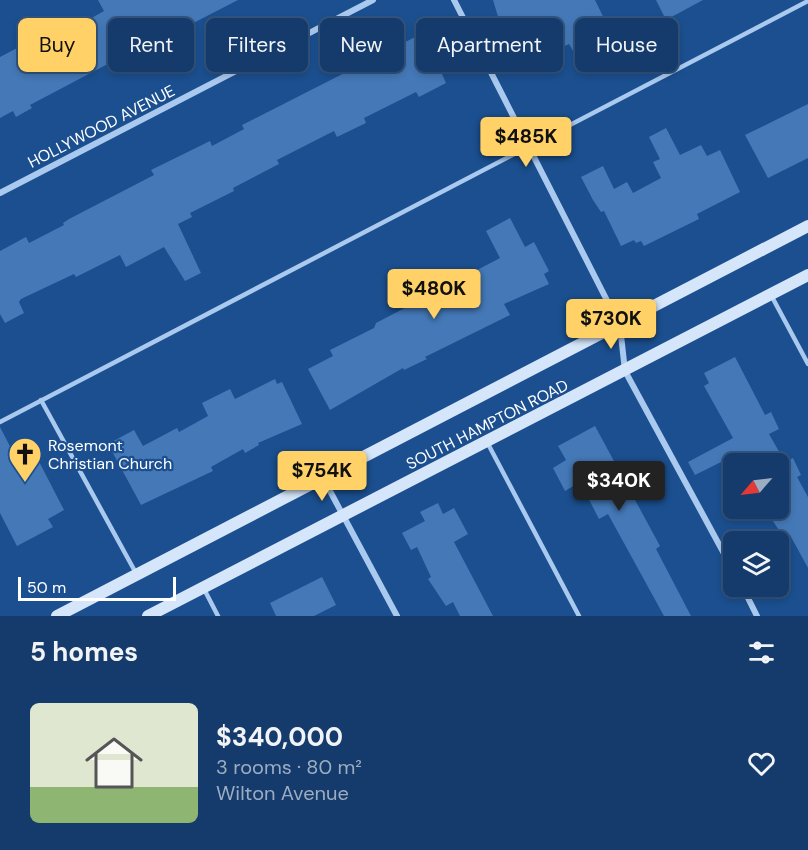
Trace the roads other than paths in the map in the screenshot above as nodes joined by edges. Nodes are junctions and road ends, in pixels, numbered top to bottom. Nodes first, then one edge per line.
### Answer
1 (373, 0) edge
2 (454, 0) edge
3 (808, 1) edge
4 (529, 146) junction
5 (0, 193) edge
6 (808, 226) edge
7 (808, 275) edge
8 (771, 294) junction
9 (620, 326) junction
10 (808, 364) edge
11 (626, 371) junction
12 (41, 400) junction
13 (0, 422) edge
14 (487, 442) junction
15 (322, 478) junction
16 (343, 514) junction
17 (723, 552) edge
18 (136, 575) junction
19 (203, 587) junction
20 (747, 597) edge
21 (57, 616) edge
22 (148, 616) edge
23 (218, 616) edge
24 (397, 616) edge
25 (579, 616) edge
26 (757, 616) edge

1 - 5 street, HOLLYWOOD AVENUE
2 - 4 street
3 - 4 lane
4 - 9 street
4 - 12 lane
6 - 9 main road, SOUTH HAMPTON ROAD
7 - 8 main road, SOUTH HAMPTON ROAD
8 - 10 lane
8 - 11 main road, SOUTH HAMPTON ROAD
9 - 11 street
9 - 15 main road, SOUTH HAMPTON ROAD
11 - 14 main road, SOUTH HAMPTON ROAD
11 - 17 street
12 - 13 lane
12 - 18 lane
14 - 16 main road, SOUTH HAMPTON ROAD
14 - 25 lane
15 - 16 street
15 - 18 main road, SOUTH HAMPTON ROAD
16 - 19 main road, SOUTH HAMPTON ROAD
16 - 24 street
18 - 21 main road, SOUTH HAMPTON ROAD
19 - 22 main road, SOUTH HAMPTON ROAD
19 - 23 lane
20 - 26 street

